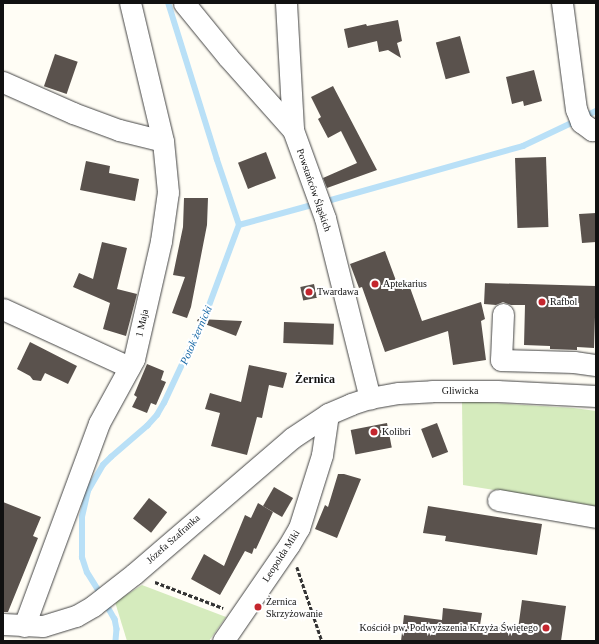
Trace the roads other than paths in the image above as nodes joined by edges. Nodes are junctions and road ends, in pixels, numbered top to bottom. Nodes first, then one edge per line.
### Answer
1 (130, 3) edge
2 (184, 3) edge
3 (286, 3) edge
4 (562, 3) edge
5 (3, 82) edge
6 (584, 120) edge
7 (293, 130) junction
8 (163, 141) junction
9 (3, 309) edge
10 (503, 314) dead end
11 (596, 365) edge
12 (129, 367) junction
13 (596, 396) edge
14 (370, 398) junction
15 (328, 414) junction
16 (498, 500) dead end
17 (596, 517) edge
18 (10, 629) edge
19 (223, 641) edge

1 - 8 street, 1 Maja
2 - 7 street
3 - 7 street, Powstańców Śląskich
4 - 6 street
5 - 8 street
7 - 14 street, Powstańców Śląskich
8 - 12 street, 1 Maja
9 - 12 street
10 - 11 street
12 - 18 street, 1 Maja
13 - 14 street, Gliwicka
14 - 15 street, Gliwicka
15 - 18 street, Józefa Szafranka
15 - 19 street, Leopolda Miki
16 - 17 street

